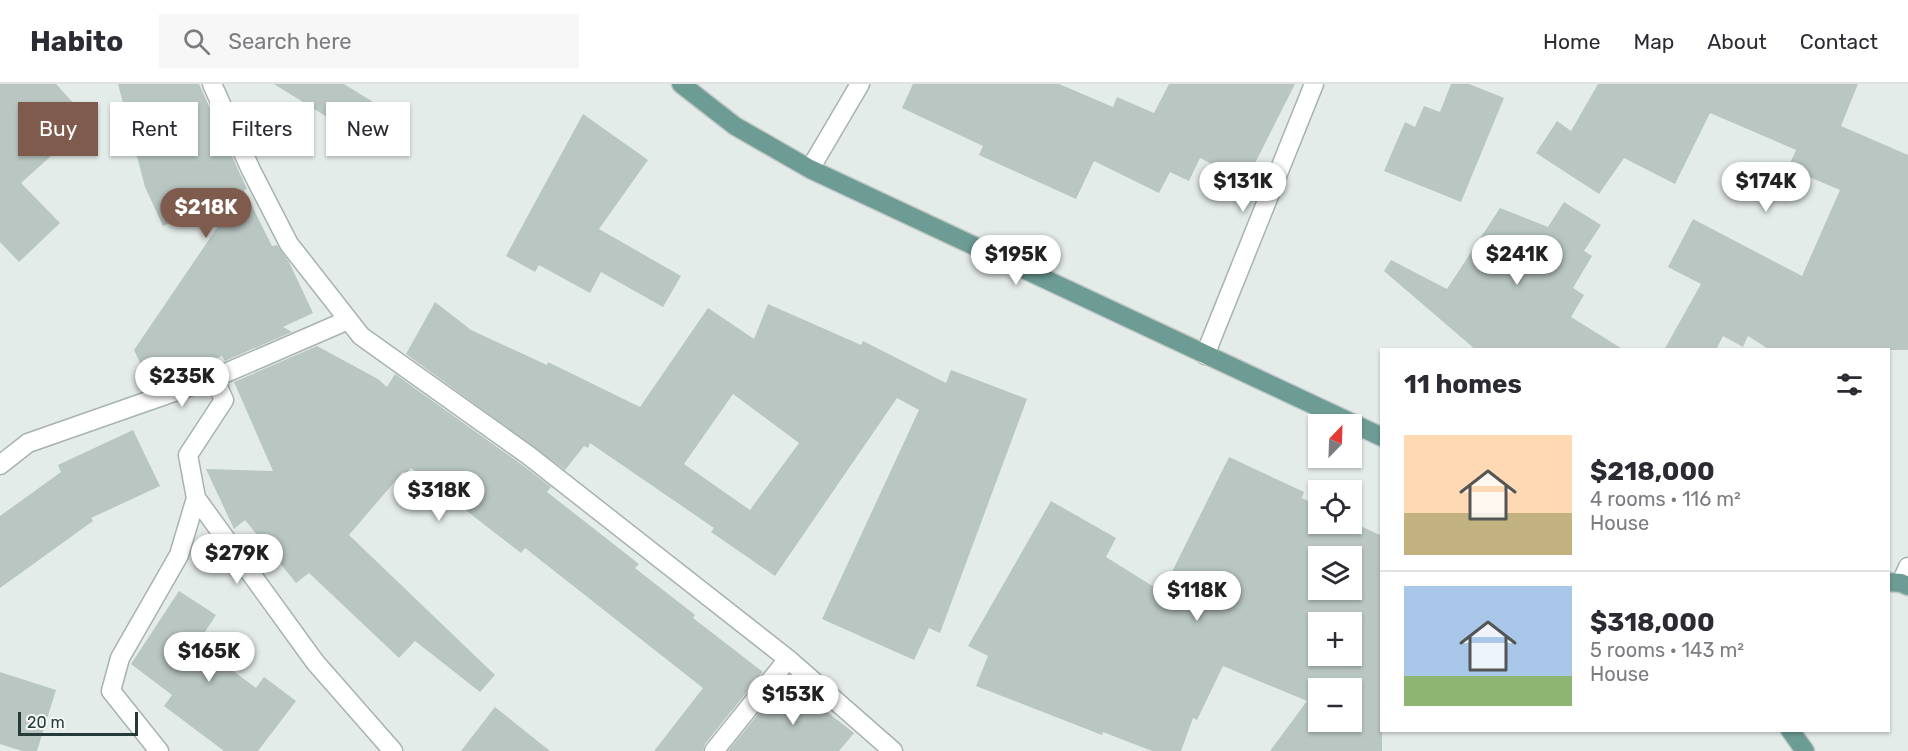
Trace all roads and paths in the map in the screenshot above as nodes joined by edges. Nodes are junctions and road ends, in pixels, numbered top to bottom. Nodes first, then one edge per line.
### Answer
1 (212, 84) edge
2 (681, 84) edge
3 (860, 84) edge
4 (1314, 84) edge
5 (810, 169) junction
6 (348, 320) junction
7 (1205, 355) junction
8 (214, 378) junction
9 (1380, 436) edge
10 (0, 465) edge
11 (196, 498) junction
12 (788, 659) junction
13 (1791, 732) edge
14 (159, 751) edge
15 (393, 751) edge
16 (714, 751) edge
17 (893, 751) edge
18 (1805, 751) edge

1 - 6 street
2 - 5 main road
3 - 5 street
4 - 7 street
5 - 7 main road
6 - 8 street
6 - 12 street
7 - 9 main road
8 - 10 street
8 - 11 street
11 - 14 street
11 - 15 street
12 - 16 street
12 - 17 street
13 - 18 main road

